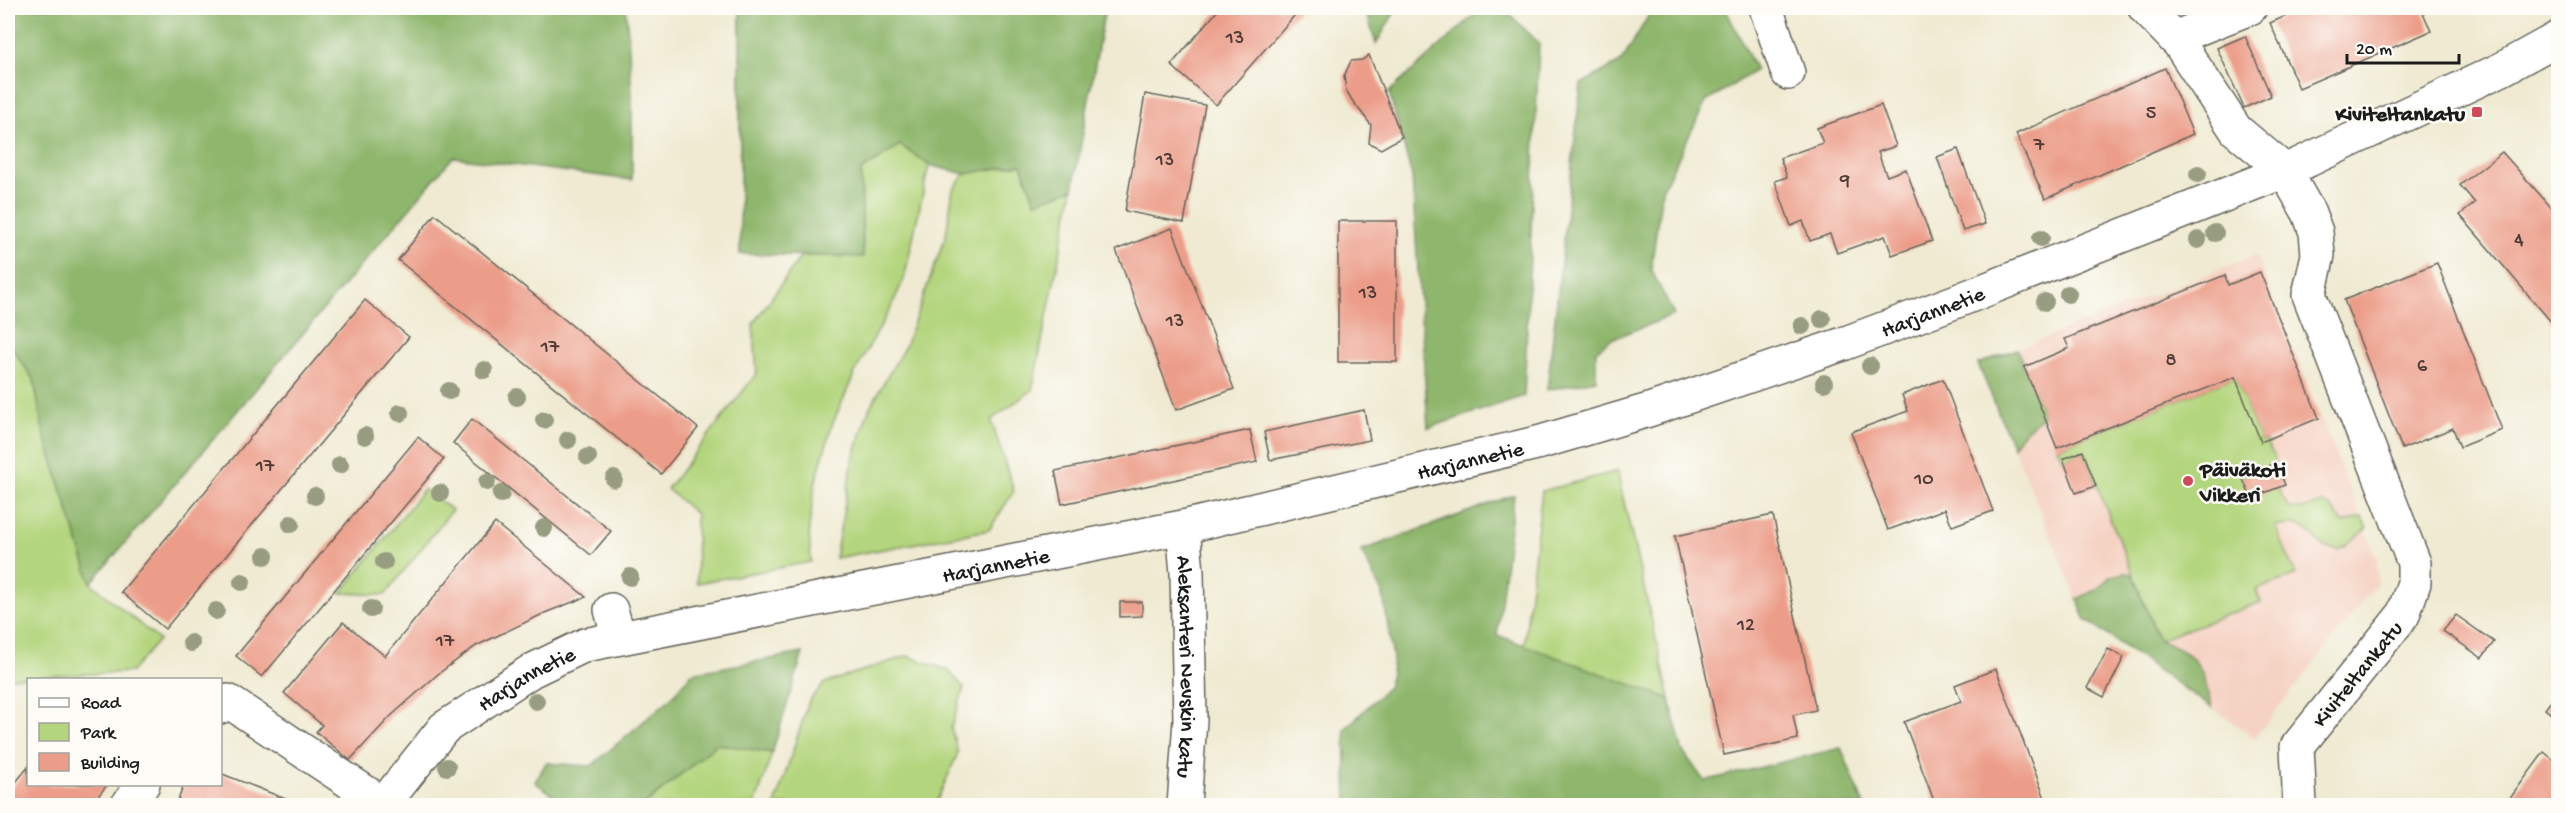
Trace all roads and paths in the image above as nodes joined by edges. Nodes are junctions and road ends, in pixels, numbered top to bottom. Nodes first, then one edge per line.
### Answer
1 (1766, 8) edge
2 (2145, 8) edge
3 (2250, 8) edge
4 (2174, 38) junction
5 (2559, 38) edge
6 (1788, 73) dead end
7 (2285, 171) junction
8 (1183, 527) junction
9 (222, 706) edge
10 (142, 786) edge
11 (383, 805) edge
12 (127, 806) edge
13 (1184, 806) edge
14 (2300, 806) edge

1 - 6 street
2 - 4 street
3 - 4 street
4 - 7 street
5 - 7 street, Harjannetie
7 - 8 street, Harjannetie
7 - 14 street, Kiviteltankatu
8 - 11 street, Harjannetie
8 - 13 street, Aleksanteri Nevskin katu
9 - 11 street
10 - 12 street

